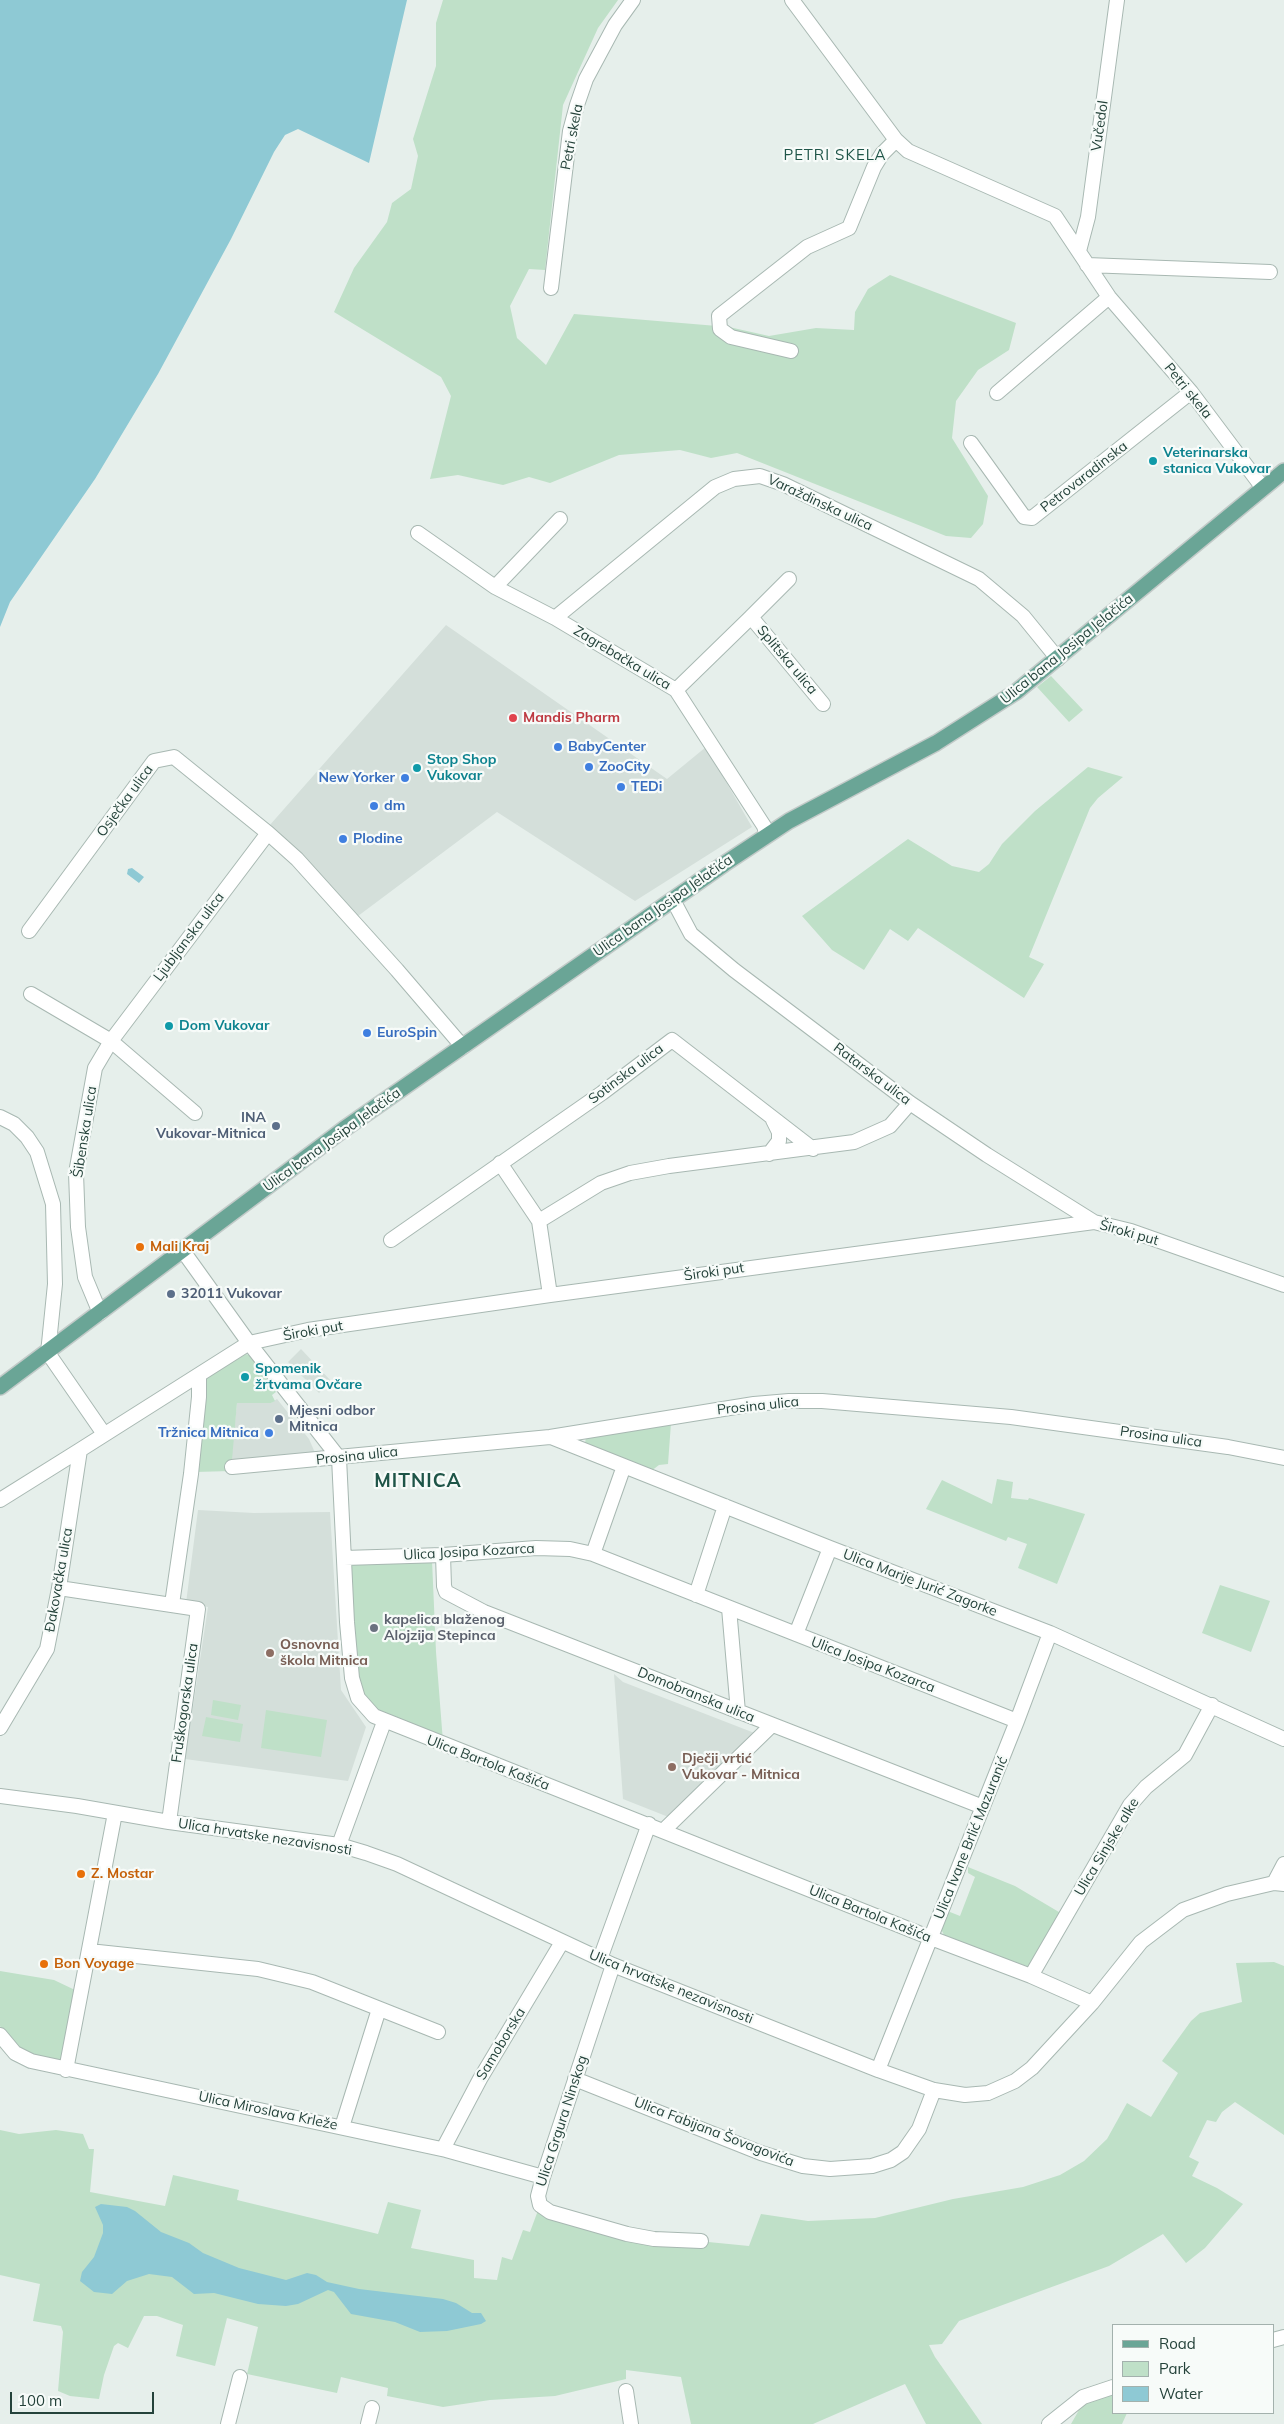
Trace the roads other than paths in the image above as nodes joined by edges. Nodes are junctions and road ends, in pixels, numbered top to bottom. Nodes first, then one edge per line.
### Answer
1 (633, 0) edge
2 (792, 0) edge
3 (1117, 0) edge
4 (896, 140) junction
5 (1079, 251) junction
6 (1087, 264) junction
7 (1270, 272) dead end
8 (551, 288) dead end
9 (1109, 298) junction
10 (791, 351) dead end
11 (1190, 392) junction
12 (997, 393) dead end
13 (971, 443) dead end
14 (1284, 471) edge
15 (1263, 488) junction
16 (560, 519) dead end
17 (418, 533) dead end
18 (789, 579) dead end
19 (495, 587) junction
20 (751, 617) junction
21 (555, 618) junction
22 (1058, 660) junction
23 (676, 690) junction
24 (823, 704) dead end
25 (268, 833) junction
26 (766, 836) junction
27 (673, 900) junction
28 (29, 931) dead end
29 (31, 994) dead end
30 (111, 1041) junction
31 (463, 1047) junction
32 (910, 1104) junction
33 (196, 1112) dead end
34 (0, 1117) edge
35 (772, 1119) junction
36 (813, 1149) junction
37 (770, 1154) junction
38 (500, 1164) junction
39 (539, 1221) junction
40 (1094, 1222) junction
41 (392, 1240) dead end
42 (183, 1251) junction
43 (1284, 1285) edge
44 (550, 1295) junction
45 (100, 1313) junction
46 (249, 1343) junction
47 (48, 1353) junction
48 (199, 1376) junction
49 (0, 1387) edge
50 (104, 1434) junction
51 (550, 1437) junction
52 (80, 1450) junction
53 (338, 1458) junction
54 (1284, 1458) edge
55 (624, 1466) junction
56 (232, 1467) dead end
57 (0, 1500) edge
58 (725, 1506) junction
59 (830, 1548) junction
60 (593, 1554) junction
61 (443, 1555) junction
62 (344, 1558) junction
63 (59, 1588) junction
64 (696, 1595) junction
65 (172, 1604) junction
66 (729, 1608) junction
67 (1050, 1633) junction
68 (796, 1634) junction
69 (1212, 1705) junction
70 (738, 1712) junction
71 (1018, 1721) junction
72 (384, 1722) junction
73 (772, 1726) junction
74 (0, 1728) edge
75 (1284, 1739) edge
76 (0, 1796) edge
77 (983, 1807) junction
78 (115, 1813) junction
79 (169, 1822) junction
80 (648, 1824) junction
81 (664, 1830) junction
82 (339, 1845) junction
83 (1284, 1864) edge
84 (1279, 1883) edge
85 (931, 1938) junction
86 (562, 1942) junction
87 (89, 1951) junction
88 (606, 1962) junction
89 (1031, 1976) junction
90 (1092, 2003) junction
91 (379, 2009) junction
92 (438, 2032) dead end
93 (0, 2035) edge
94 (66, 2070) junction
95 (878, 2070) junction
96 (575, 2079) junction
97 (934, 2090) junction
98 (342, 2127) junction
99 (443, 2149) junction
100 (543, 2177) junction
101 (701, 2241) dead end
102 (240, 2377) dead end
103 (1112, 2387) edge
104 (626, 2391) dead end
105 (372, 2408) dead end
106 (228, 2424) edge
107 (368, 2424) edge
108 (631, 2424) edge
109 (1049, 2424) edge

1 - 8 street, Petri skela
2 - 4 street, Petri skela
3 - 5 street, Vučedol
4 - 5 street, Petri skela
4 - 10 street
5 - 6 street, Petri skela
6 - 7 street
6 - 9 street, Petri skela
9 - 11 street, Petri skela
9 - 12 street
11 - 13 street, Petrovaradinska
11 - 15 street, Petri skela
14 - 15 main road, Ulica bana Josipa Jelačića
15 - 22 main road, Ulica bana Josipa Jelačića
16 - 19 street
17 - 19 street, Zagrebačka ulica
18 - 20 street, Splitska ulica
19 - 21 street, Zagrebačka ulica
20 - 23 street, Splitska ulica
20 - 24 street, Splitska ulica
21 - 22 street, Varaždinska ulica
21 - 23 street, Zagrebačka ulica
22 - 26 main road, Ulica bana Josipa Jelačića
23 - 26 street, Zagrebačka ulica
25 - 28 street, Osječka ulica
25 - 30 street, Ljubljanska ulica
25 - 31 street
26 - 27 main road, Ulica bana Josipa Jelačića
27 - 31 main road, Ulica bana Josipa Jelačića
27 - 32 street, Ratarska ulica
29 - 30 street
30 - 33 street
30 - 45 street, Šibenska ulica
31 - 42 main road, Ulica bana Josipa Jelačića
32 - 36 street
32 - 40 street, Ratarska ulica
34 - 47 street
35 - 36 street, Sotinska ulica
35 - 37 street
35 - 38 street, Sotinska ulica
36 - 37 street
37 - 39 street
38 - 39 street
38 - 41 street, Sotinska ulica
39 - 44 street
40 - 43 street, Široki put
40 - 44 street, Široki put
42 - 45 main road, Ulica bana Josipa Jelačića
42 - 46 street
44 - 46 street, Široki put
45 - 47 main road, Ulica bana Josipa Jelačića
46 - 48 street
46 - 53 street
47 - 49 main road, Ulica bana Josipa Jelačića
47 - 50 street
48 - 50 street
48 - 65 street
50 - 52 street
51 - 53 street, Prosina ulica
51 - 54 street, Prosina ulica
51 - 55 street, Ulica Marije Jurić Zagorke
52 - 57 street
52 - 63 street, Đakovačka ulica
53 - 56 street, Prosina ulica
53 - 62 street, Ulica Bartola Kašića
55 - 58 street, Ulica Marije Jurić Zagorke
55 - 60 street
58 - 59 street, Ulica Marije Jurić Zagorke
58 - 64 street
59 - 67 street, Ulica Marije Jurić Zagorke
59 - 68 street
60 - 61 street, Ulica Josipa Kozarca
60 - 64 street, Ulica Josipa Kozarca
61 - 62 street, Ulica Josipa Kozarca
61 - 70 street, Domobranska ulica
62 - 72 street, Ulica Bartola Kašića
63 - 65 street, Fruškogorska ulica
63 - 74 street, Đakovačka ulica
64 - 66 street, Ulica Josipa Kozarca
65 - 79 street, Fruškogorska ulica
66 - 68 street, Ulica Josipa Kozarca
66 - 70 street
67 - 69 street, Ulica Marije Jurić Zagorke
67 - 71 street, Ulica Ivane Brlić Mazuranić
68 - 71 street, Ulica Josipa Kozarca
69 - 75 street, Ulica Marije Jurić Zagorke
69 - 89 street, Ulica Sinjske alke
70 - 73 street, Domobranska ulica
71 - 77 street, Ulica Ivane Brlić Mazuranić
72 - 80 street, Ulica Bartola Kašića
72 - 82 street
73 - 77 street, Domobranska ulica
73 - 81 street
76 - 78 street, Ulica hrvatske nezavisnosti
77 - 85 street, Ulica Ivane Brlić Mazuranić
78 - 79 street, Ulica hrvatske nezavisnosti
78 - 87 street
79 - 82 street, Ulica hrvatske nezavisnosti
80 - 81 street, Ulica Bartola Kašića
80 - 88 street
81 - 85 street, Ulica Bartola Kašića
82 - 86 street, Ulica hrvatske nezavisnosti
83 - 84 street, Ulica hrvatske nezavisnosti
84 - 90 street, Ulica hrvatske nezavisnosti
85 - 89 street, Ulica Bartola Kašića
85 - 95 street, Ulica Ivane Brlić Mazuranić
86 - 88 street, Ulica hrvatske nezavisnosti
86 - 99 street, Samoborska
87 - 91 street
87 - 94 street
88 - 95 street, Ulica hrvatske nezavisnosti
88 - 96 street, Ulica Grgura Ninskog
89 - 90 street, Ulica Bartola Kašića
90 - 97 street, Ulica hrvatske nezavisnosti
91 - 92 street
91 - 98 street
93 - 94 street, Ulica Miroslava Krleže
94 - 98 street, Ulica Miroslava Krleže
95 - 97 street, Ulica hrvatske nezavisnosti
96 - 97 street, Ulica Fabijana Šovagovića
96 - 100 street, Ulica Grgura Ninskog
98 - 99 street, Ulica Miroslava Krleže
99 - 100 street, Ulica Miroslava Krleže
100 - 101 street, Ulica Grgura Ninskog
102 - 106 street
103 - 109 street
104 - 108 street
105 - 107 street

